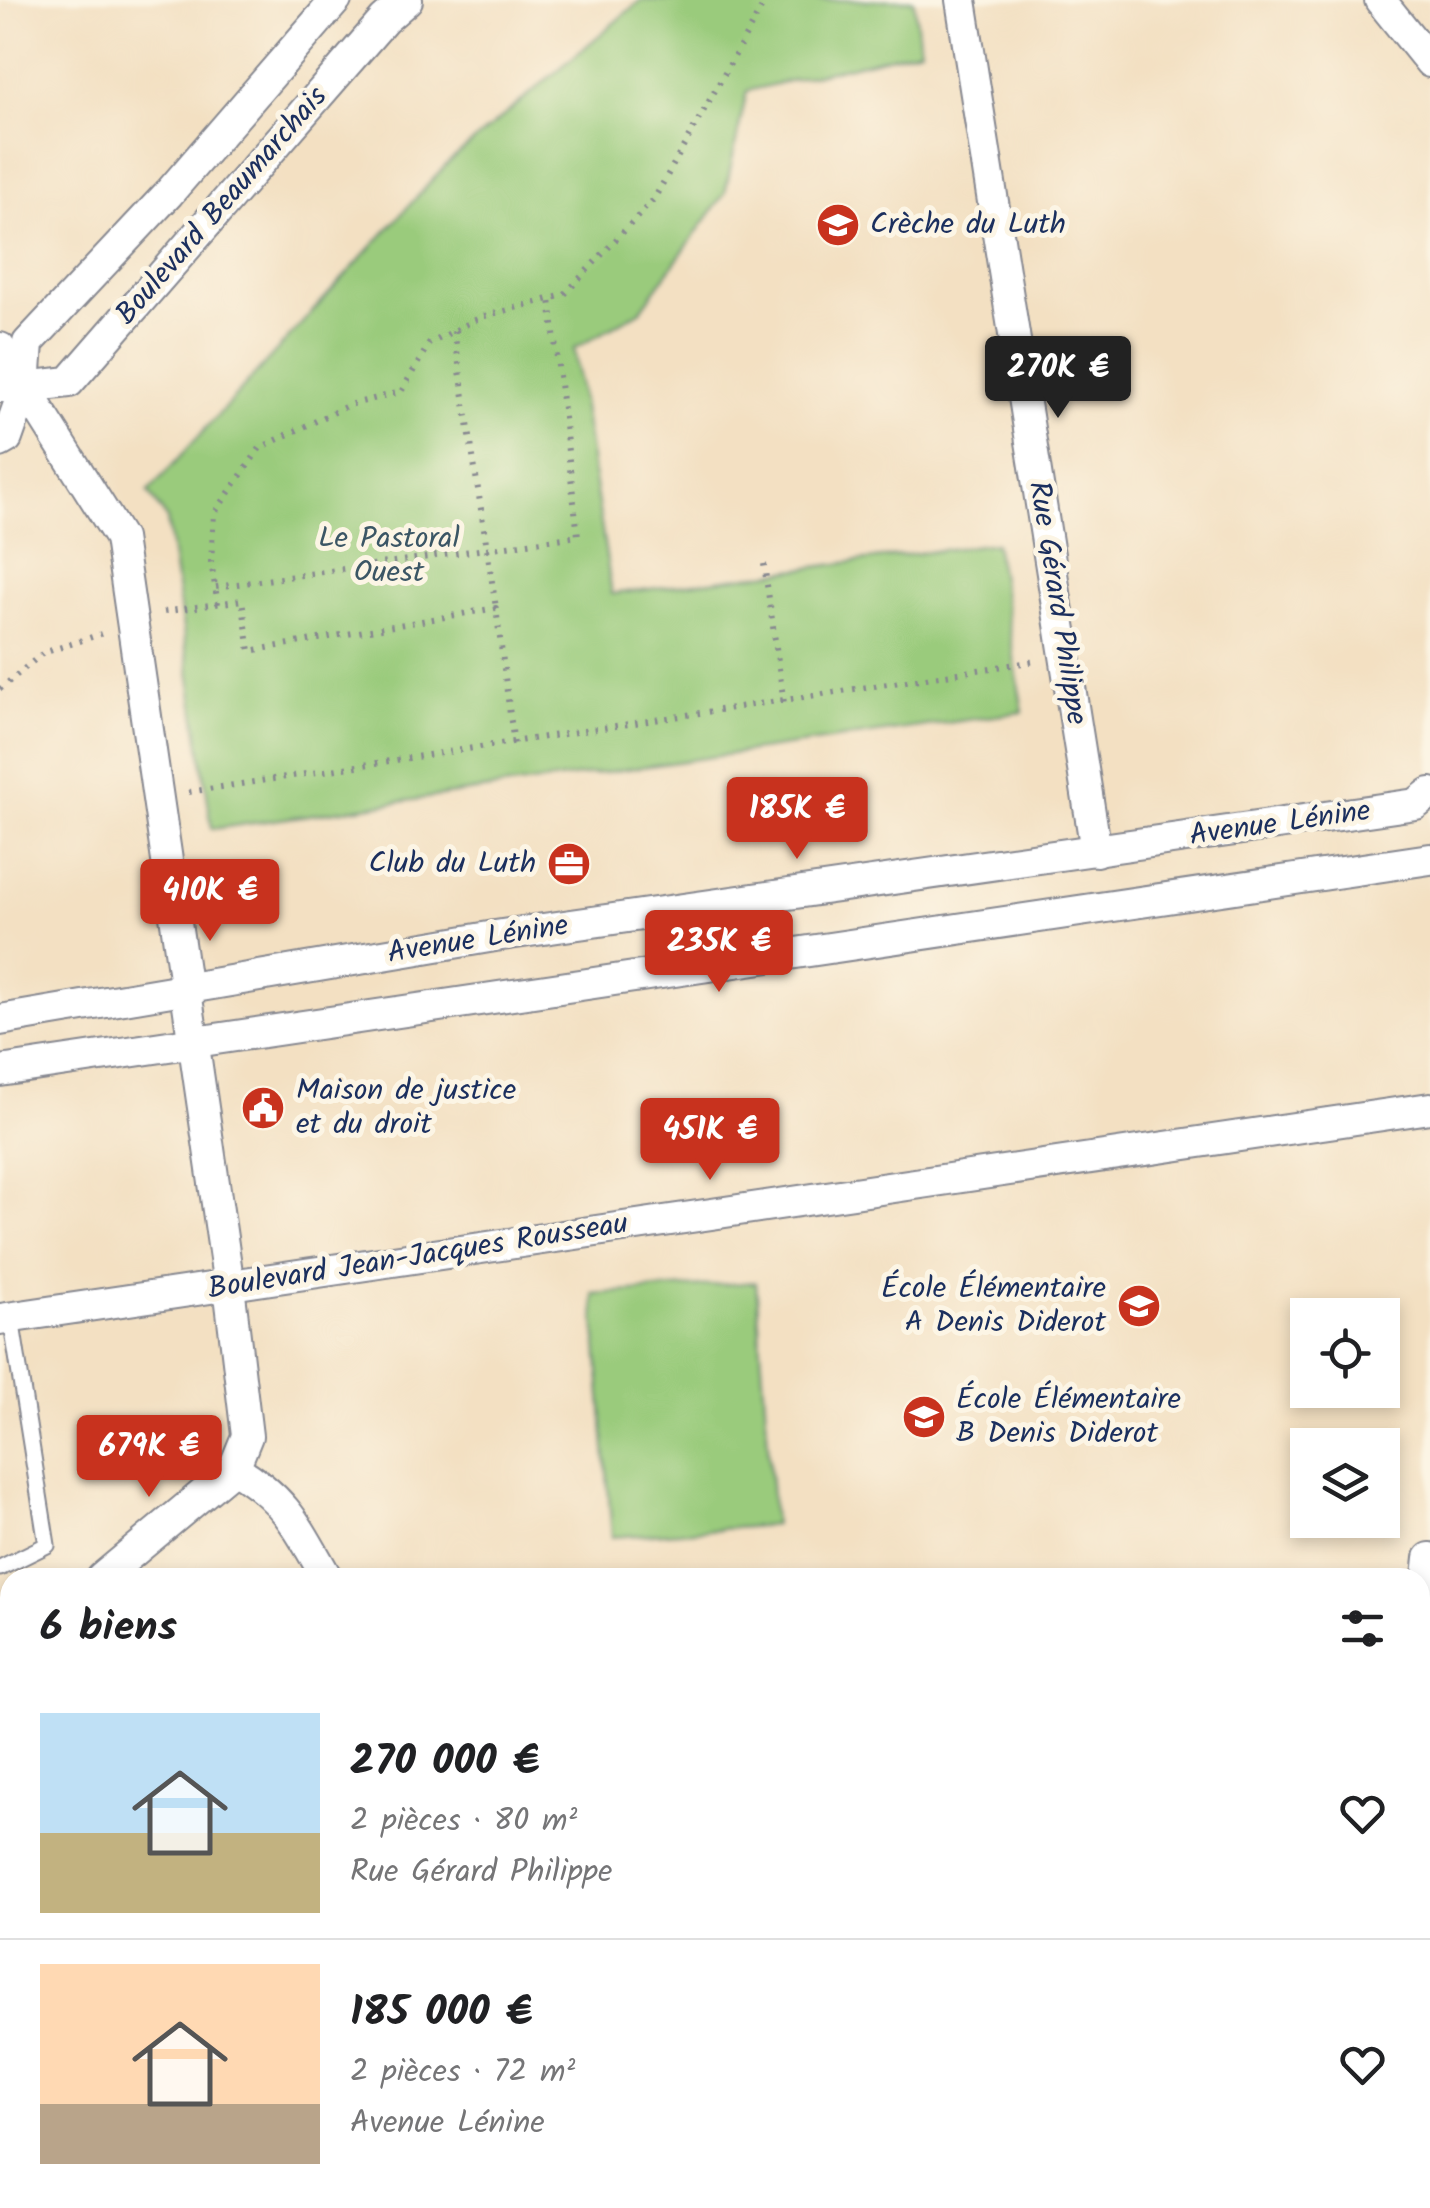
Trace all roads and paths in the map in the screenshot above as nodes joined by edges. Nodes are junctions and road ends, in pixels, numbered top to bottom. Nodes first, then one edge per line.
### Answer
1 (336, 0) edge
2 (407, 0) edge
3 (766, 0) edge
4 (961, 0) edge
5 (1380, 0) edge
6 (1430, 62) edge
7 (550, 299) junction
8 (454, 330) junction
9 (0, 348) edge
10 (12, 387) edge
11 (0, 442) edge
12 (488, 549) junction
13 (764, 564) dead end
14 (216, 586) junction
15 (218, 604) junction
16 (496, 608) junction
17 (132, 616) junction
18 (1067, 654) junction
19 (0, 689) edge
20 (784, 703) junction
21 (514, 745) junction
22 (1430, 794) edge
23 (160, 796) junction
24 (1096, 850) junction
25 (1430, 859) edge
26 (186, 986) junction
27 (0, 1020) edge
28 (194, 1042) junction
29 (0, 1071) edge
30 (1430, 1108) edge
31 (228, 1286) junction
32 (6, 1318) edge
33 (234, 1468) junction
34 (0, 1568) edge
35 (114, 1568) edge
36 (321, 1568) edge

1 - 10 street, Boulevard Beaumarchais
2 - 10 street, Boulevard Beaumarchais
3 - 7 path
4 - 18 street, Rue Gérard Philippe
5 - 6 street
7 - 8 path
7 - 12 path
8 - 12 path
8 - 14 path
9 - 10 street
10 - 11 street, Boulevard Beaumarchais
10 - 17 street
12 - 14 path
12 - 16 path
13 - 20 path
14 - 15 path
15 - 16 path
15 - 17 path
16 - 21 path
17 - 19 path
17 - 23 street
18 - 20 path
18 - 24 street, Rue Gérard Philippe
20 - 21 path
21 - 23 path
22 - 24 street, Avenue Lénine
23 - 26 street
24 - 26 street, Avenue Lénine
25 - 28 street, Avenue Lénine
26 - 27 street, Avenue Lénine
26 - 28 street
28 - 29 street, Avenue Lénine
28 - 31 street
30 - 31 street, Boulevard Jean-Jacques Rousseau
31 - 32 street, Boulevard Jean-Jacques Rousseau
31 - 33 street
32 - 34 lane
33 - 35 street
33 - 36 street

